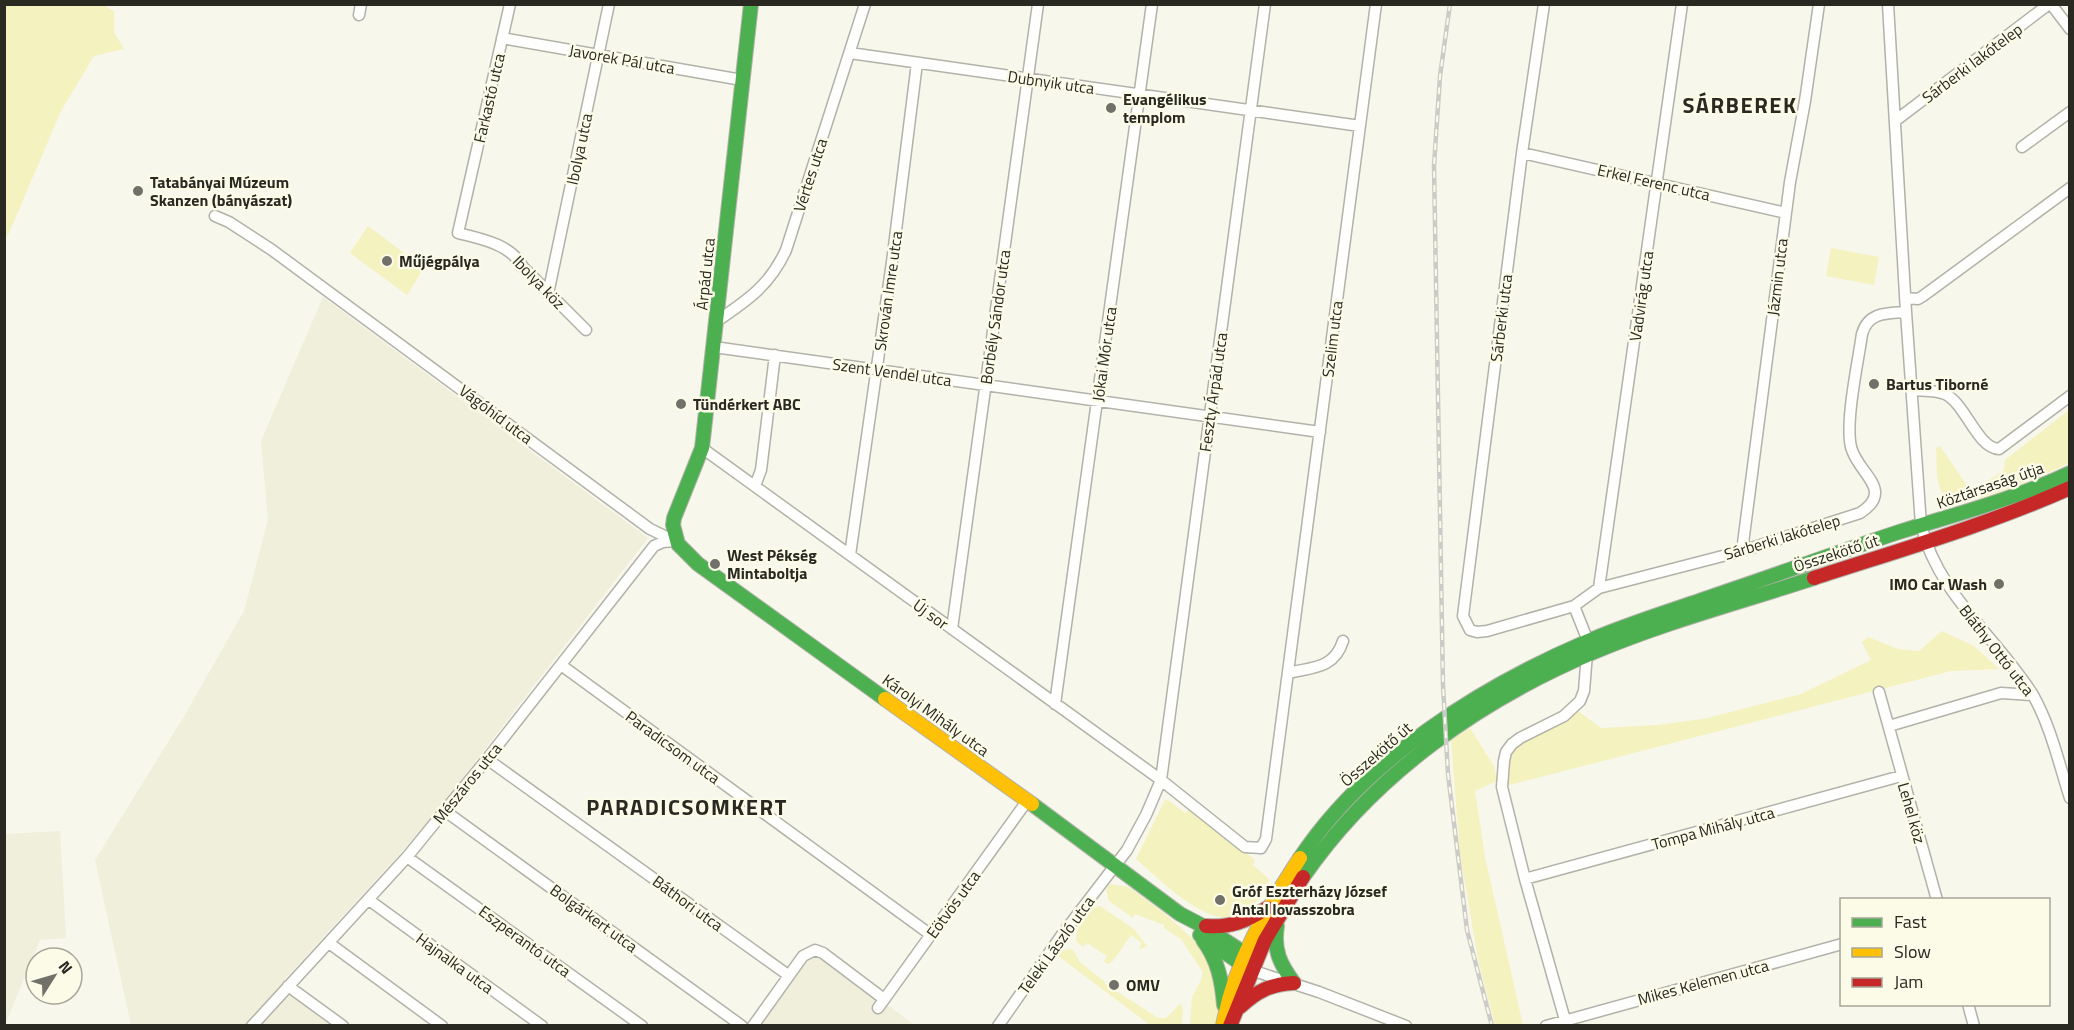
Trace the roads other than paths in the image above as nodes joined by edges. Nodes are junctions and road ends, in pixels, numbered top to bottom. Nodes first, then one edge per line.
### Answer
1 (510, 4) edge
2 (609, 4) edge
3 (751, 4) edge
4 (865, 4) edge
5 (1038, 4) edge
6 (1152, 4) edge
7 (1265, 4) edge
8 (1376, 4) edge
9 (1544, 4) edge
10 (1682, 4) edge
11 (1819, 4) edge
12 (1888, 4) edge
13 (2050, 4) edge
14 (2070, 29) edge
15 (502, 38) junction
16 (850, 53) junction
17 (599, 55) junction
18 (917, 63) junction
19 (1028, 79) junction
20 (742, 80) junction
21 (1139, 95) junction
22 (1251, 111) junction
23 (2070, 112) edge
24 (1895, 121) junction
25 (1360, 126) junction
26 (2022, 147) dead end
27 (1522, 153) junction
28 (1658, 182) junction
29 (468, 192) joint
30 (2068, 193) edge
31 (1786, 213) junction
32 (215, 216) dead end
33 (548, 294) junction
34 (1905, 298) junction
35 (1906, 312) junction
36 (717, 321) junction
37 (586, 330) dead end
38 (714, 347) junction
39 (775, 355) junction
40 (877, 369) junction
41 (986, 385) junction
42 (1912, 390) junction
43 (2070, 396) edge
44 (1098, 400) junction
45 (1210, 416) junction
46 (1320, 432) junction
47 (702, 448) junction
48 (2070, 473) edge
49 (755, 486) junction
50 (2070, 488) edge
51 (1921, 525) junction
52 (1925, 541) junction
53 (676, 542) junction
54 (1742, 551) junction
55 (850, 555) junction
56 (1599, 588) junction
57 (1574, 606) junction
58 (951, 628) junction
59 (1470, 630) joint
60 (1343, 641) dead end
61 (1587, 648) junction
62 (561, 665) junction
63 (1288, 673) junction
64 (1879, 692) dead end
65 (2032, 695) junction
66 (1055, 704) junction
67 (1889, 726) junction
68 (487, 759) junction
69 (1901, 776) junction
70 (1161, 780) junction
71 (2070, 798) edge
72 (1027, 801) junction
73 (445, 811) junction
74 (1261, 848) joint
75 (407, 857) junction
76 (1115, 864) junction
77 (1525, 879) junction
78 (1936, 898) edge
79 (369, 900) junction
80 (1274, 910) junction
81 (1200, 930) junction
82 (931, 935) junction
83 (329, 943) junction
84 (1840, 945) edge
85 (1248, 962) junction
86 (789, 975) junction
87 (1294, 982) junction
88 (288, 986) junction
89 (1968, 1006) edge
90 (1228, 1016) edge
91 (1565, 1020) junction
92 (252, 1026) edge
93 (343, 1026) edge
94 (442, 1026) edge
95 (542, 1026) edge
96 (642, 1026) edge
97 (742, 1026) edge
98 (753, 1026) edge
99 (998, 1026) edge
100 (1230, 1026) edge
101 (1406, 1026) edge
102 (1546, 1026) edge
103 (1974, 1026) edge

1 - 15 street, Farkastó utca
2 - 17 street, Ibolya utca
3 - 20 street, Árpád utca
4 - 16 street, Vértes utca
5 - 19 street, Borbély Sándor utca
6 - 21 street, Jókai Mór utca
7 - 22 street, Feszty Árpád utca
8 - 25 street, Szelim utca
9 - 27 street, Sárberki utca
10 - 28 street, Vadvirág utca
11 - 31 street, Jázmin utca
12 - 24 street, Bláthy Ottó utca
13 - 14 street, Sárberki lakótelep
13 - 24 street, Sárberki lakótelep
15 - 17 street, Javorek Pál utca
15 - 29 street, Farkastó utca
16 - 18 street, Dubnyik utca
16 - 36 street, Vértes utca
17 - 20 street, Javorek Pál utca
17 - 33 street, Ibolya utca
18 - 19 street, Dubnyik utca
18 - 40 street, Skrován Imre utca
19 - 21 street, Dubnyik utca
19 - 41 street, Borbély Sándor utca
20 - 36 street, Árpád utca
21 - 22 street, Dubnyik utca
21 - 44 street, Jókai Mór utca
22 - 25 street, Dubnyik utca
22 - 45 street, Feszty Árpád utca
23 - 26 street
24 - 34 street, Bláthy Ottó utca
25 - 46 street, Szelim utca
27 - 28 street, Erkel Ferenc utca
27 - 59 street, Sárberki utca
28 - 31 street, Erkel Ferenc utca
28 - 56 street, Vadvirág utca
29 - 33 street, Ibolya köz
30 - 34 street
31 - 54 street, Jázmin utca
32 - 53 street, Vágóhíd utca
33 - 37 street, Ibolya köz
34 - 35 street, Bláthy Ottó utca
35 - 42 street, Bláthy Ottó utca
35 - 54 street, Sárberki lakótelep
36 - 38 street, Árpád utca
38 - 39 street, Szent Vendel utca
38 - 47 street, Árpád utca
39 - 40 street, Szent Vendel utca
39 - 49 street
40 - 41 street, Szent Vendel utca
40 - 55 street, Skrován Imre utca
41 - 44 street, Szent Vendel utca
41 - 58 street, Borbély Sándor utca
42 - 43 street
42 - 51 street, Bláthy Ottó utca
44 - 45 street, Szent Vendel utca
44 - 66 street, Jókai Mór utca
45 - 46 street, Szent Vendel utca
45 - 70 street, Feszty Árpád utca
46 - 63 street, Szelim utca
47 - 49 street, Új sor
47 - 53 street, Árpád utca
48 - 51 street, Köztársaság útja
49 - 55 street, Új sor
50 - 52 street, Köztársaság útja
51 - 52 street, Bláthy Ottó utca
51 - 61 street, Összekötő út
52 - 61 street, Összekötő út
52 - 65 street, Bláthy Ottó utca
53 - 62 street, Mészáros utca
53 - 72 street, Károlyi Mihály utca
54 - 56 street, Sárberki lakótelep
55 - 58 street, Új sor
56 - 57 street, Sárberki lakótelep
57 - 59 street, Sárberki lakótelep
57 - 61 street
58 - 66 street, Új sor
60 - 63 street
61 - 77 street
61 - 80 street, Összekötő út
62 - 68 street, Mészáros utca
62 - 82 street, Paradicsom utca
63 - 74 street, Szelim utca
64 - 67 street, Lehel köz
65 - 67 street
65 - 71 street, Bláthy Ottó utca
66 - 70 street, Új sor
67 - 69 street, Lehel köz
68 - 73 street, Mészáros utca
68 - 86 street, Báthori utca
69 - 77 street, Tompa Mihály utca
69 - 78 street, Lehel köz
70 - 74 street, Új sor
70 - 76 street, Feszty Árpád utca
72 - 76 street, Károlyi Mihály utca
72 - 82 street, Eötvös utca
73 - 75 street, Mészáros utca
73 - 97 street, Bolgárkert utca
75 - 79 street, Mészáros utca
75 - 96 street, Eszperantó utca
76 - 81 street, Károlyi Mihály utca
76 - 99 street, Teleki László utca
77 - 91 street
79 - 83 street, Mészáros utca
79 - 95 street, Hajnalka utca
80 - 81 street
80 - 85 street, Összekötő út
80 - 87 street
81 - 85 street, Károlyi Mihály utca
81 - 90 street
82 - 86 street, Eötvös utca
83 - 88 street, Mészáros utca
83 - 94 street
84 - 91 street, Mikes Kelemen utca
85 - 87 street
85 - 90 street, Összekötő út
86 - 98 street
87 - 90 street
87 - 101 street
88 - 92 street, Mészáros utca
88 - 93 street
89 - 103 street
90 - 100 street, Összekötő út
91 - 102 street, Mikes Kelemen utca

